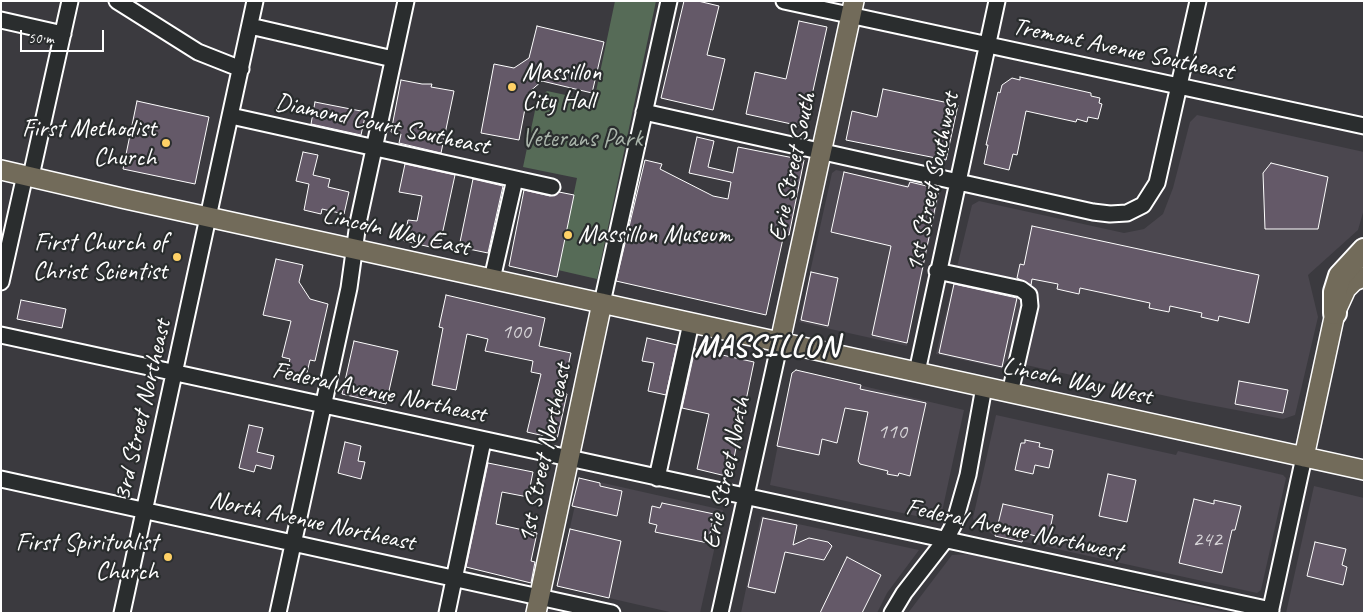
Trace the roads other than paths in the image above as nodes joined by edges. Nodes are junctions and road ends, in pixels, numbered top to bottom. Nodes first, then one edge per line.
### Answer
1 (70, 1) edge
2 (117, 1) edge
3 (255, 1) edge
4 (406, 1) edge
5 (669, 1) edge
6 (784, 1) edge
7 (997, 1) edge
8 (1198, 1) edge
9 (852, 9) edge
10 (1, 20) edge
11 (250, 26) junction
12 (63, 34) junction
13 (987, 45) junction
14 (393, 59) junction
15 (241, 69) junction
16 (1179, 87) junction
17 (644, 112) junction
18 (231, 116) junction
19 (1364, 126) edge
20 (374, 148) junction
21 (822, 150) junction
22 (1, 170) edge
23 (28, 176) junction
24 (515, 179) junction
25 (957, 181) junction
26 (552, 187) dead end
27 (210, 217) junction
28 (354, 248) junction
29 (1364, 250) edge
30 (938, 271) junction
31 (1364, 277) edge
32 (492, 279) junction
33 (1, 282) edge
34 (602, 303) junction
35 (1335, 313) junction
36 (692, 323) junction
37 (1, 335) edge
38 (780, 342) junction
39 (917, 372) junction
40 (175, 373) junction
41 (984, 387) junction
42 (1010, 393) junction
43 (324, 406) junction
44 (482, 441) junction
45 (1304, 457) junction
46 (569, 459) junction
47 (1364, 470) edge
48 (657, 478) junction
49 (1, 479) edge
50 (747, 498) junction
51 (145, 509) junction
52 (946, 540) junction
53 (293, 542) junction
54 (454, 577) junction
55 (537, 605) edge
56 (1270, 612) edge
57 (122, 613) edge
58 (278, 613) edge
59 (447, 613) edge
60 (612, 613) edge
61 (720, 613) edge
62 (892, 613) edge

1 - 12 street
2 - 15 street
3 - 11 street, 3rd Street Northeast
4 - 14 street
5 - 17 street
6 - 9 street, Tremont Avenue Southeast
7 - 13 street, 1st Street Southwest
8 - 16 street
9 - 13 street, Tremont Avenue Southeast
9 - 21 main road, Erie Street South
10 - 12 street
11 - 14 street
11 - 15 street, 3rd Street Northeast
12 - 23 street
13 - 16 street, Tremont Avenue Southeast
13 - 25 street, 1st Street Southwest
14 - 20 street
15 - 18 street, 3rd Street Northeast
16 - 19 street, Tremont Avenue Southeast
16 - 25 street
17 - 21 street
17 - 34 street
18 - 20 street, Diamond Court Southeast
18 - 27 street, 3rd Street Northeast
20 - 24 street, Diamond Court Southeast
20 - 28 street
21 - 25 street
21 - 38 main road, Erie Street South
22 - 23 main road, Lincoln Way East
23 - 27 main road, Lincoln Way East
23 - 33 street
24 - 26 street, Diamond Court Southeast
24 - 32 street
25 - 30 street, 1st Street Southwest
27 - 28 main road, Lincoln Way East
27 - 40 street, 3rd Street Northeast
28 - 32 main road, Lincoln Way East
28 - 43 street
29 - 35 highway
30 - 39 street, 1st Street Southwest
30 - 42 street
31 - 35 main road
32 - 34 main road, Lincoln Way East
34 - 36 main road, Lincoln Way East
34 - 46 main road, 1st Street Northeast
35 - 45 main road
36 - 38 main road, Lincoln Way East
36 - 48 street
37 - 40 street, Federal Avenue Northeast
38 - 39 main road, Lincoln Way West
38 - 50 street, Erie Street North
39 - 41 main road, Lincoln Way West
40 - 43 street, Federal Avenue Northeast
40 - 51 street, 3rd Street Northeast
41 - 42 main road, Lincoln Way West
41 - 52 street
42 - 45 main road, Lincoln Way West
43 - 44 street, Federal Avenue Northeast
43 - 53 street
44 - 46 street, Federal Avenue Northeast
44 - 54 street
45 - 47 main road, Lincoln Way West
45 - 56 street
46 - 48 street, Federal Avenue Northeast
46 - 55 main road, 1st Street Northeast
48 - 50 street, Federal Avenue Northeast
49 - 51 street, North Avenue Northeast
50 - 52 street, Federal Avenue Northwest
50 - 61 street, Erie Street North
51 - 53 street, North Avenue Northeast
51 - 57 street, 3rd Street Northeast
52 - 56 street, Federal Avenue Northwest
52 - 62 street
53 - 54 street, North Avenue Northeast
53 - 58 street
54 - 55 street, North Avenue Northeast
54 - 59 street
55 - 60 street, North Avenue Northeast

